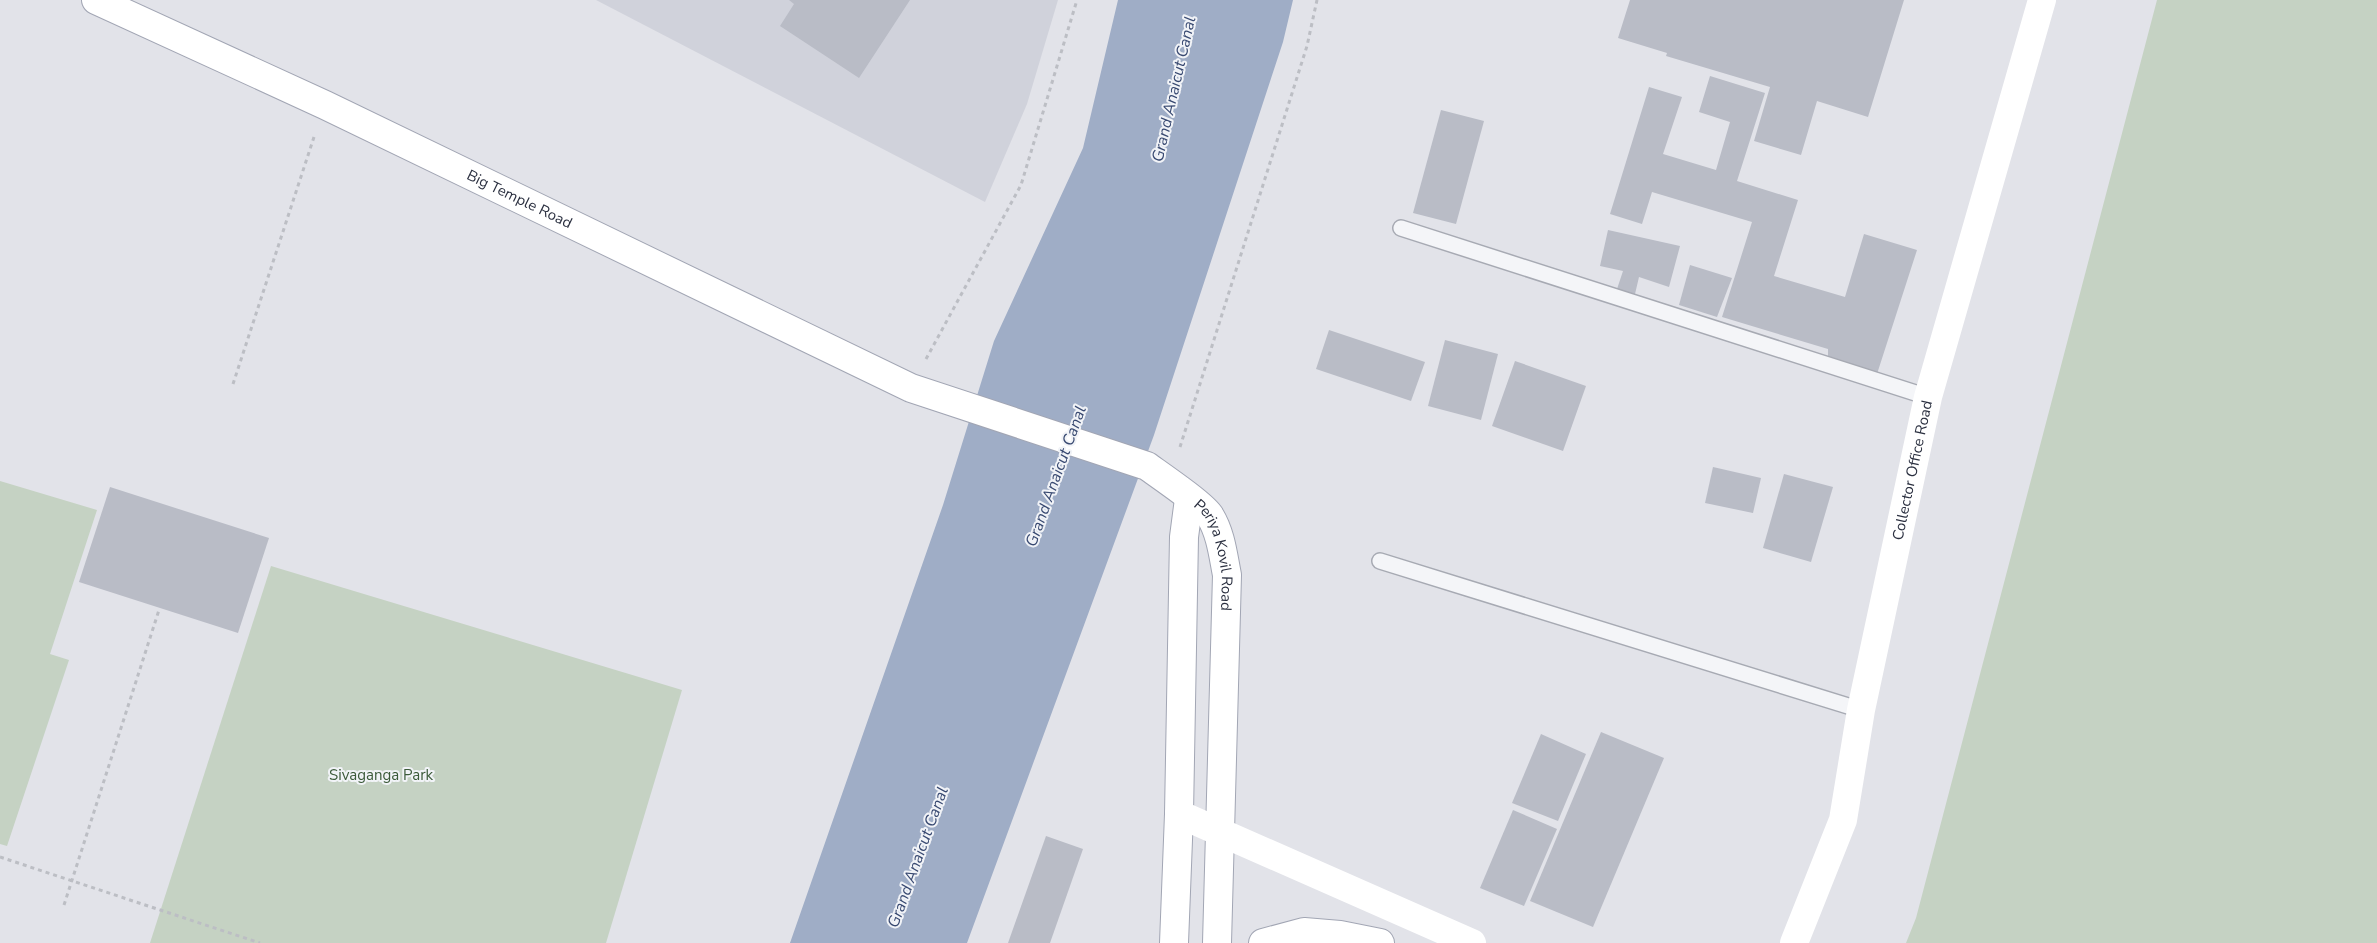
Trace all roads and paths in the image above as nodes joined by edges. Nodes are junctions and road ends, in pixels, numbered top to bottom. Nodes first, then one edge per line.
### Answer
1 (96, 0) edge
2 (1077, 0) edge
3 (1317, 0) edge
4 (2042, 0) edge
5 (325, 105) junction
6 (1401, 228) dead end
7 (233, 384) dead end
8 (910, 388) junction
9 (1928, 397) junction
10 (1179, 490) junction
11 (1380, 561) dead end
12 (160, 610) dead end
13 (1861, 710) junction
14 (1179, 814) junction
15 (1221, 833) junction
16 (0, 857) edge
17 (73, 880) junction
18 (64, 905) dead end
19 (260, 943) edge
20 (1174, 943) edge
21 (1217, 943) edge
22 (1262, 943) edge
23 (1380, 943) edge
24 (1472, 943) edge
25 (1794, 943) edge

1 - 5 main road, Big Temple Road
2 - 8 path
3 - 10 path
4 - 9 main road, Collector Office Road
5 - 7 path
5 - 8 main road, Big Temple Road
6 - 9 lane
8 - 10 main road, Big Temple Road
9 - 13 main road, Collector Office Road
10 - 14 main road, Periya Kovil Road
10 - 15 main road, Periya Kovil Road
11 - 13 lane
12 - 17 path
13 - 25 main road, Collector Office Road
14 - 15 main road
14 - 20 main road, Periya Kovil Road
15 - 21 main road, Periya Kovil Road
15 - 24 main road
16 - 17 path
17 - 18 path
17 - 19 path
22 - 23 main road

